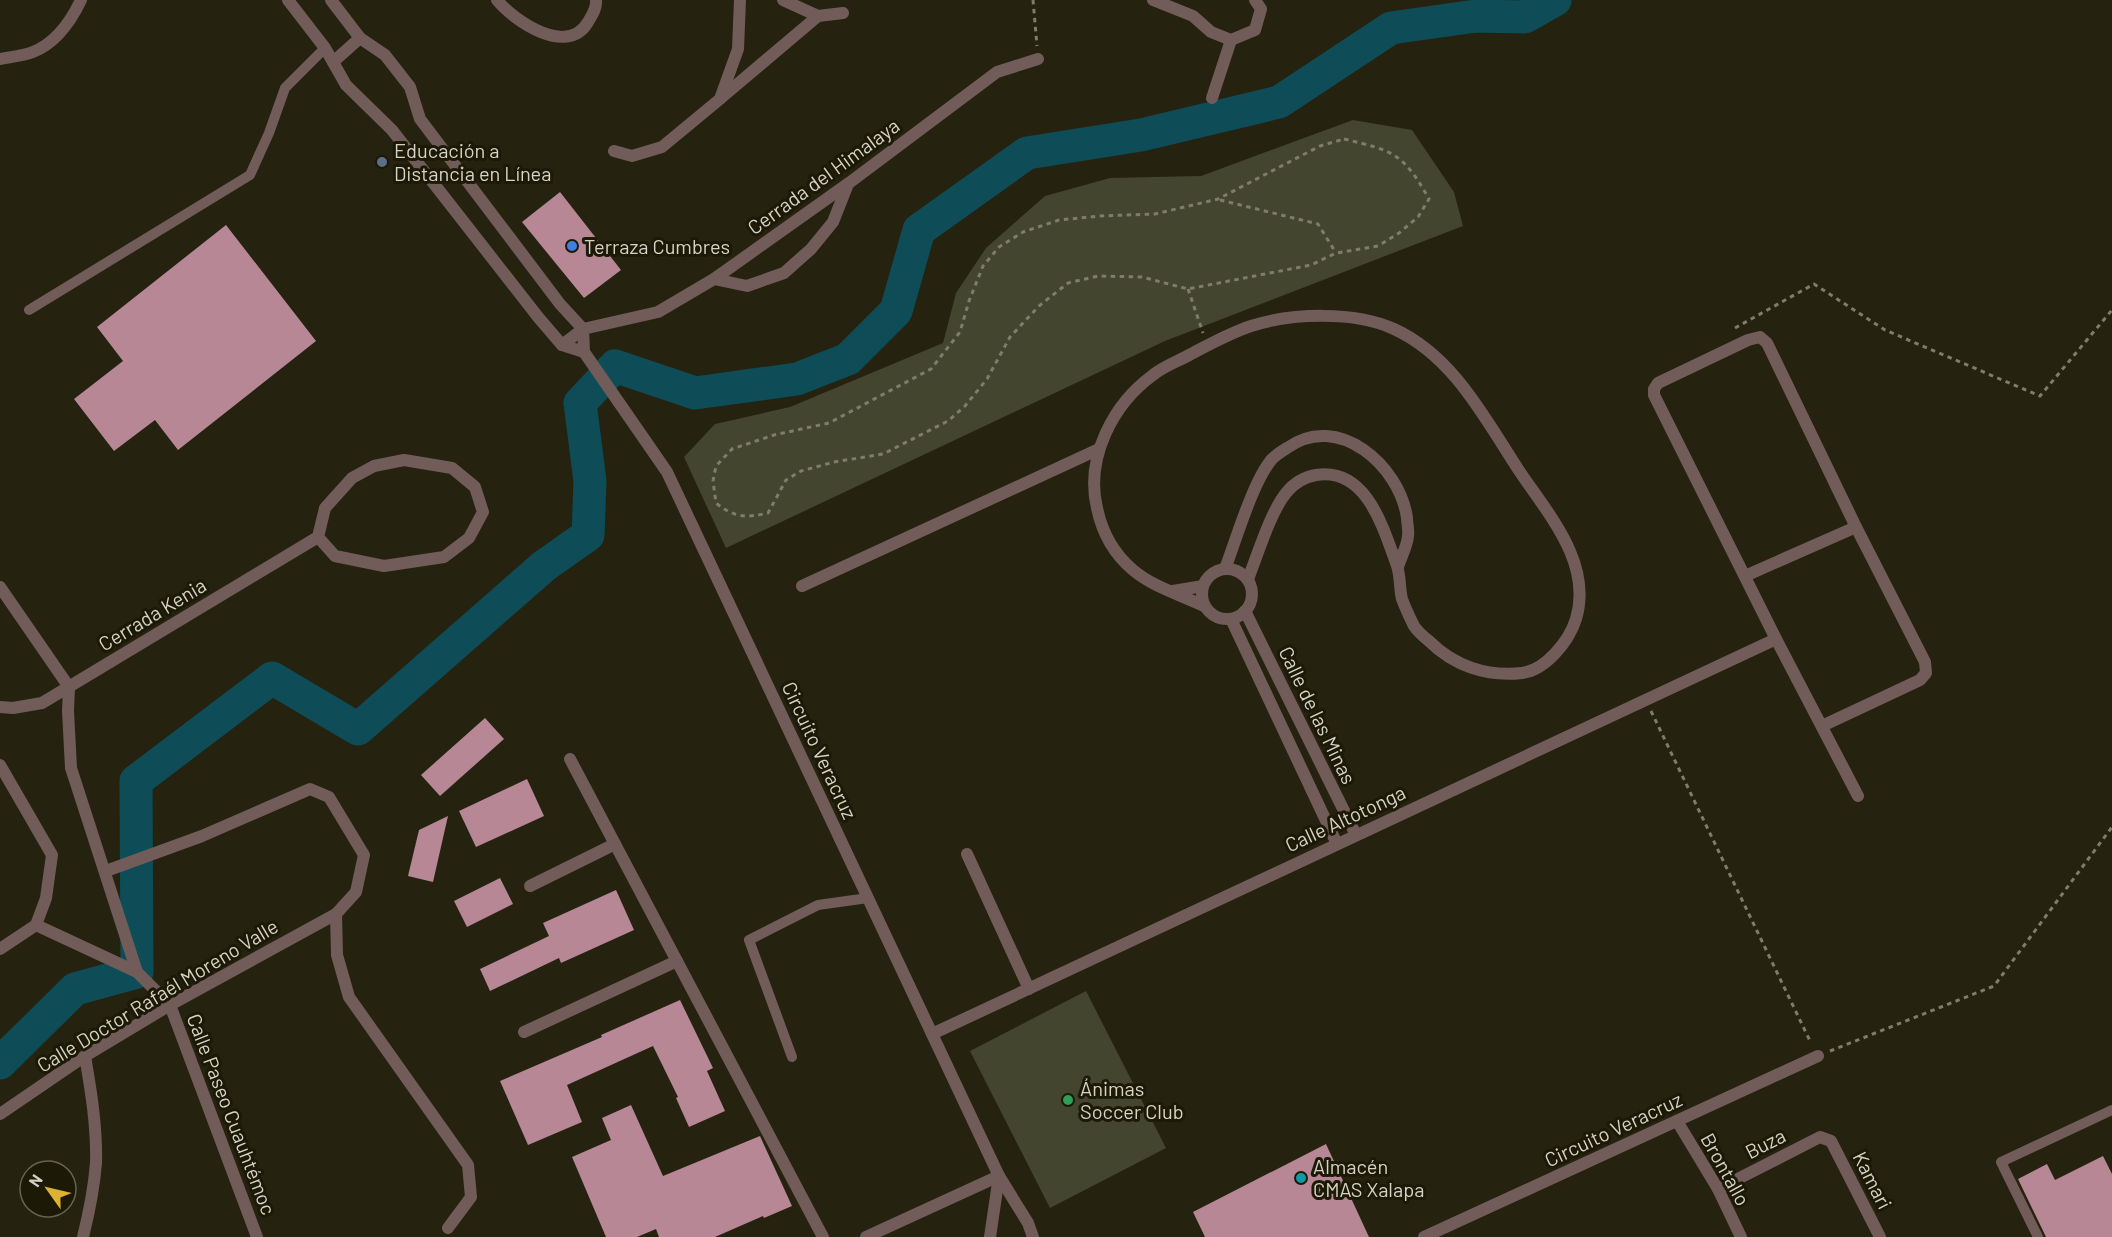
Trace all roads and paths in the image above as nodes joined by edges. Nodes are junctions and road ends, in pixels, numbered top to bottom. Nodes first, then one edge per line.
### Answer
1 (81, 0) edge
2 (288, 0) edge
3 (331, 0) edge
4 (497, 0) edge
5 (596, 0) edge
6 (740, 0) edge
7 (783, 0) edge
8 (1033, 0) edge
9 (1153, 0) edge
10 (1255, 0) edge
11 (843, 13) dead end
12 (818, 16) junction
13 (360, 38) junction
14 (1231, 40) junction
15 (325, 48) junction
16 (0, 59) edge
17 (1038, 59) joint
18 (333, 62) junction
19 (1212, 98) dead end
20 (720, 99) junction
21 (614, 151) dead end
22 (849, 183) junction
23 (1218, 200) junction
24 (1336, 253) junction
25 (714, 279) junction
26 (1188, 289) junction
27 (29, 310) dead end
28 (2112, 310) edge
29 (583, 329) junction
30 (1732, 329) dead end
31 (562, 345) junction
32 (1207, 346) junction
33 (584, 352) junction
34 (1099, 449) junction
35 (1856, 527) junction
36 (318, 537) junction
37 (1398, 567) junction
38 (1225, 569) junction
39 (1745, 576) junction
40 (1248, 579) junction
41 (802, 586) dead end
42 (1203, 586) junction
43 (0, 587) edge
44 (1173, 591) junction
45 (1204, 606) junction
46 (1245, 611) junction
47 (1231, 619) junction
48 (1776, 639) junction
49 (69, 687) junction
50 (1645, 699) junction
51 (1291, 705) junction
52 (0, 707) edge
53 (1274, 712) junction
54 (1822, 726) junction
55 (570, 759) dead end
56 (0, 765) edge
57 (1327, 777) junction
58 (1309, 786) junction
59 (1858, 796) dead end
60 (2112, 827) edge
61 (1356, 835) junction
62 (615, 843) junction
63 (1337, 844) junction
64 (967, 854) dead end
65 (106, 871) junction
66 (530, 886) dead end
67 (868, 898) junction
68 (336, 914) junction
69 (36, 926) junction
70 (0, 949) edge
71 (676, 961) junction
72 (137, 972) junction
73 (1029, 989) junction
74 (170, 1005) junction
75 (524, 1032) dead end
76 (932, 1034) junction
77 (85, 1056) junction
78 (1818, 1056) junction
79 (792, 1057) dead end
80 (2112, 1110) edge
81 (0, 1114) edge
82 (1677, 1121) junction
83 (1831, 1141) joint
84 (999, 1176) junction
85 (1718, 1189) junction
86 (448, 1228) dead end
87 (83, 1237) edge
88 (257, 1237) edge
89 (823, 1237) edge
90 (866, 1237) edge
91 (990, 1237) edge
92 (1033, 1237) edge
93 (1424, 1237) edge
94 (1741, 1237) edge
95 (1880, 1237) edge
96 (2038, 1237) edge

1 - 16 street
2 - 15 street
3 - 13 street
4 - 5 street
6 - 20 street
7 - 12 street
8 - 17 path
9 - 14 street
10 - 14 street
11 - 12 street
12 - 20 street
13 - 18 street
13 - 29 street
14 - 19 street
15 - 18 street
15 - 27 lane
17 - 22 street, Cerrada del Himalaya
18 - 31 street
20 - 21 street
22 - 25 street, Cerrada del Himalaya
22 - 25 street
23 - 24 path
23 - 24 path
23 - 26 path
24 - 26 path
25 - 29 street, Cerrada del Himalaya
26 - 32 path
28 - 30 path
29 - 31 street, Cerrada del Himalaya
29 - 33 street
31 - 33 street
32 - 34 street
32 - 37 street
33 - 67 street, Circuito Veracruz
34 - 41 street
34 - 44 street
35 - 39 street
35 - 39 street
35 - 54 street
36 - 36 street
36 - 49 street, Cerrada Kenia
37 - 38 street
37 - 40 street
38 - 40 street
38 - 42 street
39 - 48 street
40 - 46 street
42 - 44 street
42 - 45 street
43 - 49 street
44 - 45 street
45 - 47 street
46 - 47 street
46 - 51 street, Calle de las Minas
47 - 53 street, Calle de las Minas
48 - 50 street, Calle Altotonga
48 - 54 street
49 - 52 street, Cerrada Kenia
49 - 65 street
50 - 61 street, Calle Altotonga
50 - 78 path
51 - 53 street
51 - 57 street, Calle de las Minas
53 - 58 street, Calle de las Minas
54 - 59 street
55 - 62 street
56 - 69 street
57 - 58 street
57 - 61 street, Calle de las Minas
58 - 63 street, Calle de las Minas
60 - 78 path
61 - 63 street, Calle Altotonga
62 - 66 street
62 - 71 street
63 - 73 street, Calle Altotonga
64 - 73 street
65 - 68 street, Calle Doctor Rafaél Moreno Valle
65 - 72 street
67 - 76 street, Circuito Veracruz
67 - 79 lane
68 - 74 street, Calle Doctor Rafaél Moreno Valle
68 - 86 street
69 - 70 street
69 - 72 street
71 - 75 street
71 - 89 street
72 - 74 street
73 - 76 street, Calle Altotonga
74 - 77 street, Calle Doctor Rafaél Moreno Valle
74 - 88 street, Calle Paseo Cuauhtémoc
76 - 84 street, Circuito Veracruz
77 - 81 street, Calle Doctor Rafaél Moreno Valle
77 - 87 street
78 - 82 street, Circuito Veracruz
80 - 96 lane
82 - 85 street, Brontallo
82 - 93 street, Circuito Veracruz
83 - 85 street, Buza
83 - 95 street, Kamari
84 - 90 street
84 - 91 street
84 - 92 street, Circuito Veracruz
85 - 94 street, Brontallo

